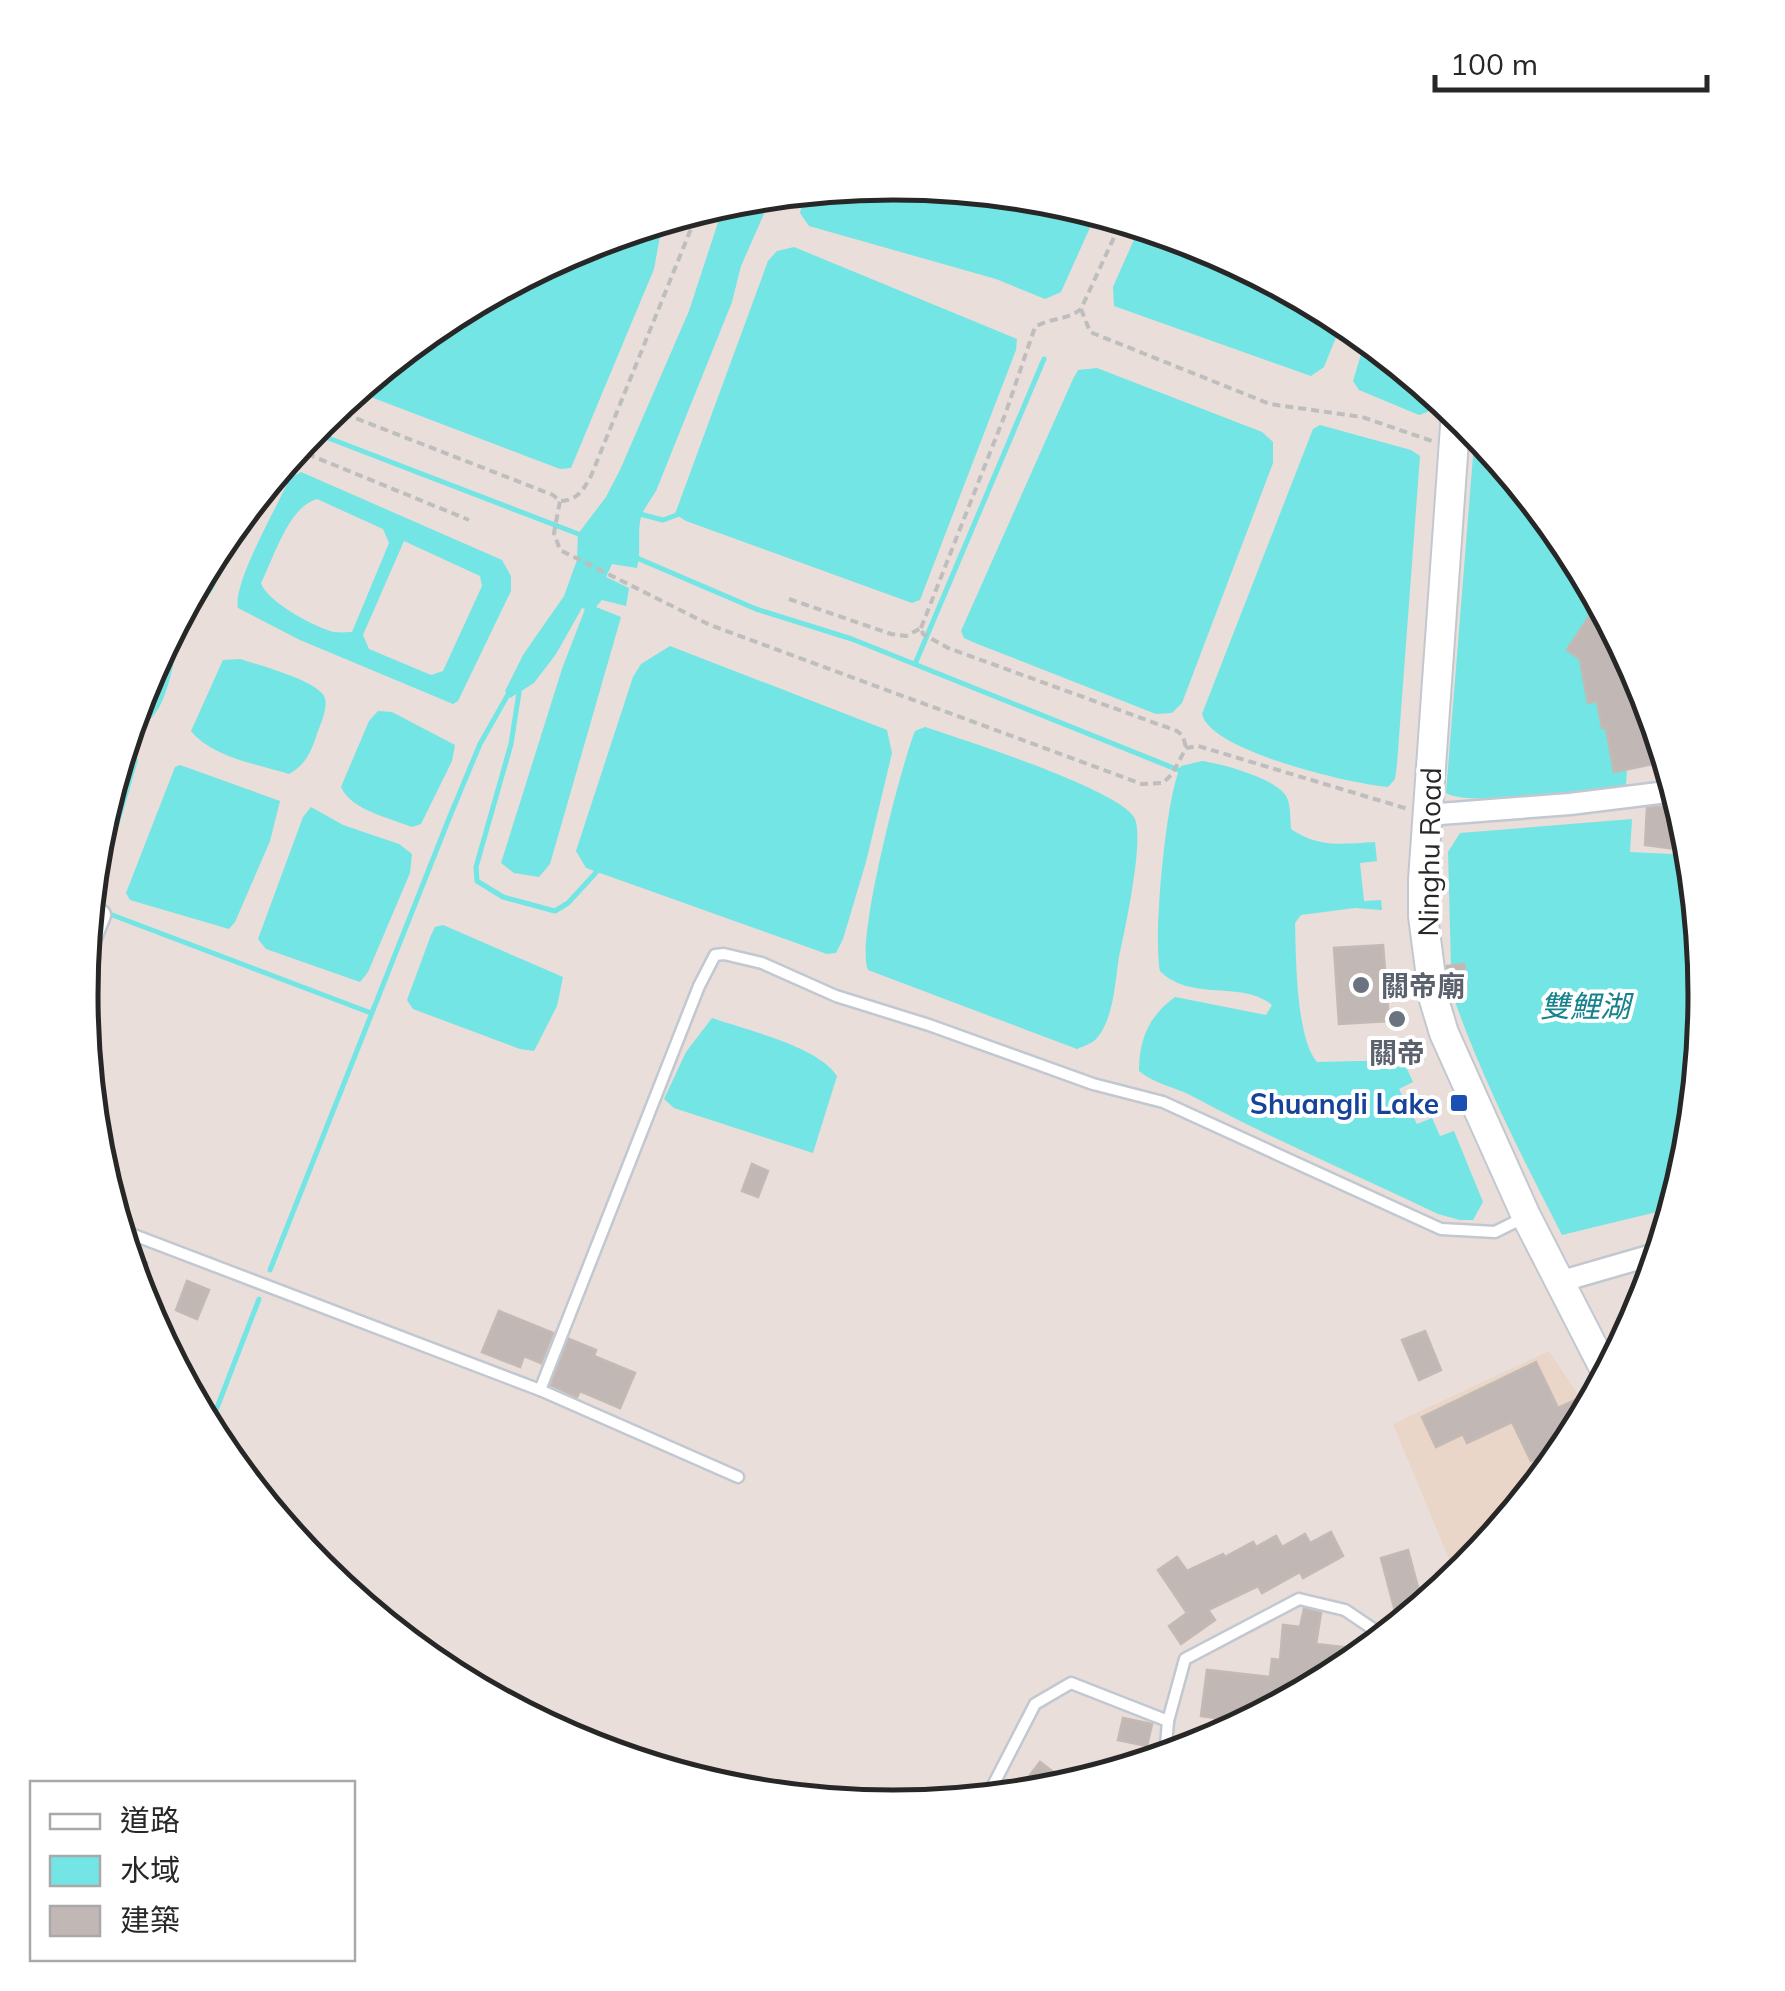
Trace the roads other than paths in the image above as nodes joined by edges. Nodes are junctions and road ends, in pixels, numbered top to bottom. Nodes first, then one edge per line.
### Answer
1 (1454, 432) edge
2 (1661, 793) edge
3 (1427, 815) junction
4 (1526, 1216) junction
5 (135, 1236) edge
6 (1642, 1259) edge
7 (1558, 1282) junction
8 (1599, 1359) edge
9 (540, 1390) junction
10 (738, 1477) dead end
11 (1373, 1629) edge
12 (1168, 1720) junction
13 (1166, 1741) edge
14 (994, 1784) edge

1 - 3 main road, Ninghu Road
2 - 3 street
3 - 4 main road, Ninghu Road
4 - 7 main road, Ninghu Road
4 - 9 lane
5 - 9 lane
6 - 7 street
7 - 8 main road, Ninghu Road
9 - 10 lane
11 - 12 lane
12 - 13 lane
12 - 14 lane

